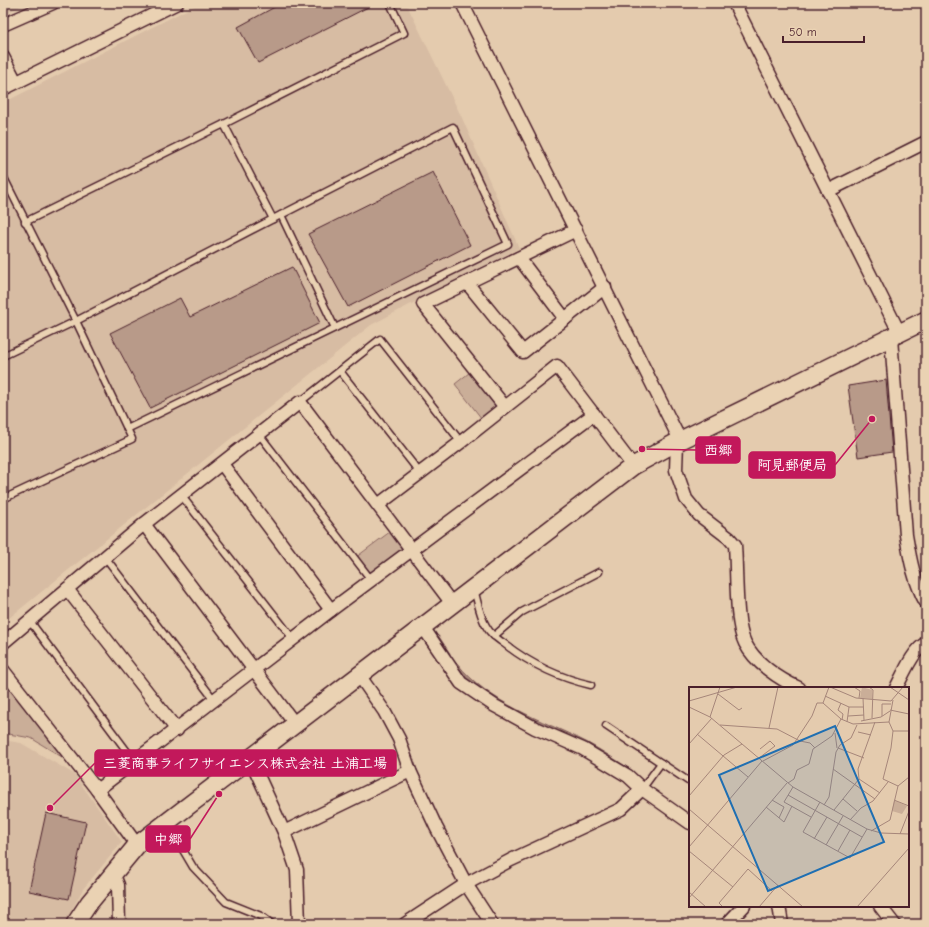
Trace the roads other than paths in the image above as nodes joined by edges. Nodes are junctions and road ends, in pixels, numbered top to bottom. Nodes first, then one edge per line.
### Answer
1 (53, 3) edge
2 (177, 3) edge
3 (390, 3) edge
4 (462, 3) edge
5 (734, 3) edge
6 (3, 25) edge
7 (3, 57) edge
8 (16, 82) junction
9 (3, 89) edge
10 (224, 124) junction
11 (926, 142) edge
12 (3, 176) edge
13 (828, 191) junction
14 (281, 215) junction
15 (273, 219) junction
16 (25, 222) junction
17 (576, 230) junction
18 (519, 258) junction
19 (467, 283) junction
20 (605, 287) junction
21 (565, 319) junction
22 (926, 320) edge
23 (76, 321) junction
24 (335, 328) junction
25 (895, 336) junction
26 (3, 356) edge
27 (340, 371) junction
28 (300, 402) junction
29 (505, 408) junction
30 (594, 414) junction
31 (127, 429) junction
32 (260, 434) junction
33 (678, 441) junction
34 (461, 442) junction
35 (222, 464) junction
36 (633, 466) junction
37 (420, 473) junction
38 (181, 495) junction
39 (3, 499) edge
40 (378, 505) junction
41 (144, 524) junction
42 (412, 551) junction
43 (105, 556) junction
44 (599, 572) dead end
45 (372, 581) junction
46 (67, 589) junction
47 (474, 589) junction
48 (926, 603) edge
49 (453, 605) junction
50 (332, 610) junction
51 (30, 620) junction
52 (423, 627) junction
53 (494, 636) junction
54 (294, 640) junction
55 (3, 643) edge
56 (926, 643) edge
57 (3, 670) edge
58 (255, 670) junction
59 (359, 675) junction
60 (591, 686) dead end
61 (797, 687) edge
62 (896, 687) edge
63 (215, 701) junction
64 (295, 724) junction
65 (606, 726) dead end
66 (177, 730) junction
67 (250, 758) junction
68 (135, 762) junction
69 (661, 763) junction
70 (410, 771) junction
71 (688, 781) dead end
72 (642, 789) junction
73 (97, 790) junction
74 (166, 822) junction
75 (689, 822) edge
76 (284, 832) junction
77 (137, 845) junction
78 (113, 873) junction
79 (466, 884) junction
80 (743, 907) edge
81 (779, 907) edge
82 (881, 907) edge
83 (75, 924) edge
84 (119, 924) edge
85 (272, 924) edge
86 (299, 924) edge
87 (405, 924) edge
88 (492, 924) edge
89 (727, 924) edge
90 (782, 924) edge
91 (894, 924) edge

1 - 6 street
2 - 8 street
3 - 10 lane
4 - 17 street
5 - 13 street
7 - 8 street
8 - 9 street
10 - 15 lane
10 - 16 lane
11 - 13 street
12 - 16 lane
13 - 25 street
14 - 15 lane
14 - 24 lane
14 - 24 lane
15 - 23 lane
16 - 23 lane
17 - 18 street
17 - 20 street
18 - 19 street
18 - 21 street
19 - 21 street
19 - 29 street
20 - 21 street
20 - 33 street
22 - 25 street
23 - 26 lane
23 - 31 lane
24 - 31 lane
25 - 33 street
25 - 48 street
27 - 28 lane
27 - 34 lane
27 - 37 lane
28 - 32 street
28 - 40 street
29 - 30 street
29 - 34 street
30 - 36 street
30 - 42 street
31 - 39 lane
32 - 35 street
32 - 45 lane
33 - 36 street
33 - 61 street
34 - 37 street
35 - 38 street
35 - 50 street
36 - 47 street
37 - 40 street
38 - 41 street
38 - 54 lane
40 - 42 street
41 - 43 street
41 - 58 street
42 - 45 street
42 - 49 street
43 - 46 street
43 - 63 lane
44 - 53 lane
45 - 50 street
46 - 51 street
46 - 66 street
47 - 49 street
47 - 53 lane
49 - 52 street
50 - 54 street
51 - 55 street
51 - 68 lane
52 - 59 street
52 - 72 street
53 - 60 lane
54 - 58 street
56 - 62 street
57 - 73 street
58 - 63 street
58 - 64 street
59 - 64 street
59 - 70 street
63 - 66 street
64 - 67 street
65 - 69 lane
66 - 68 street
67 - 74 street
67 - 76 street
68 - 73 street
69 - 71 lane
69 - 72 lane
70 - 76 street
70 - 79 street
72 - 75 street
72 - 79 street
73 - 77 street
74 - 77 street
74 - 85 lane
76 - 86 street
77 - 78 street
78 - 83 street
78 - 84 street
79 - 87 street
79 - 88 street
80 - 89 street
81 - 90 street
82 - 91 street

